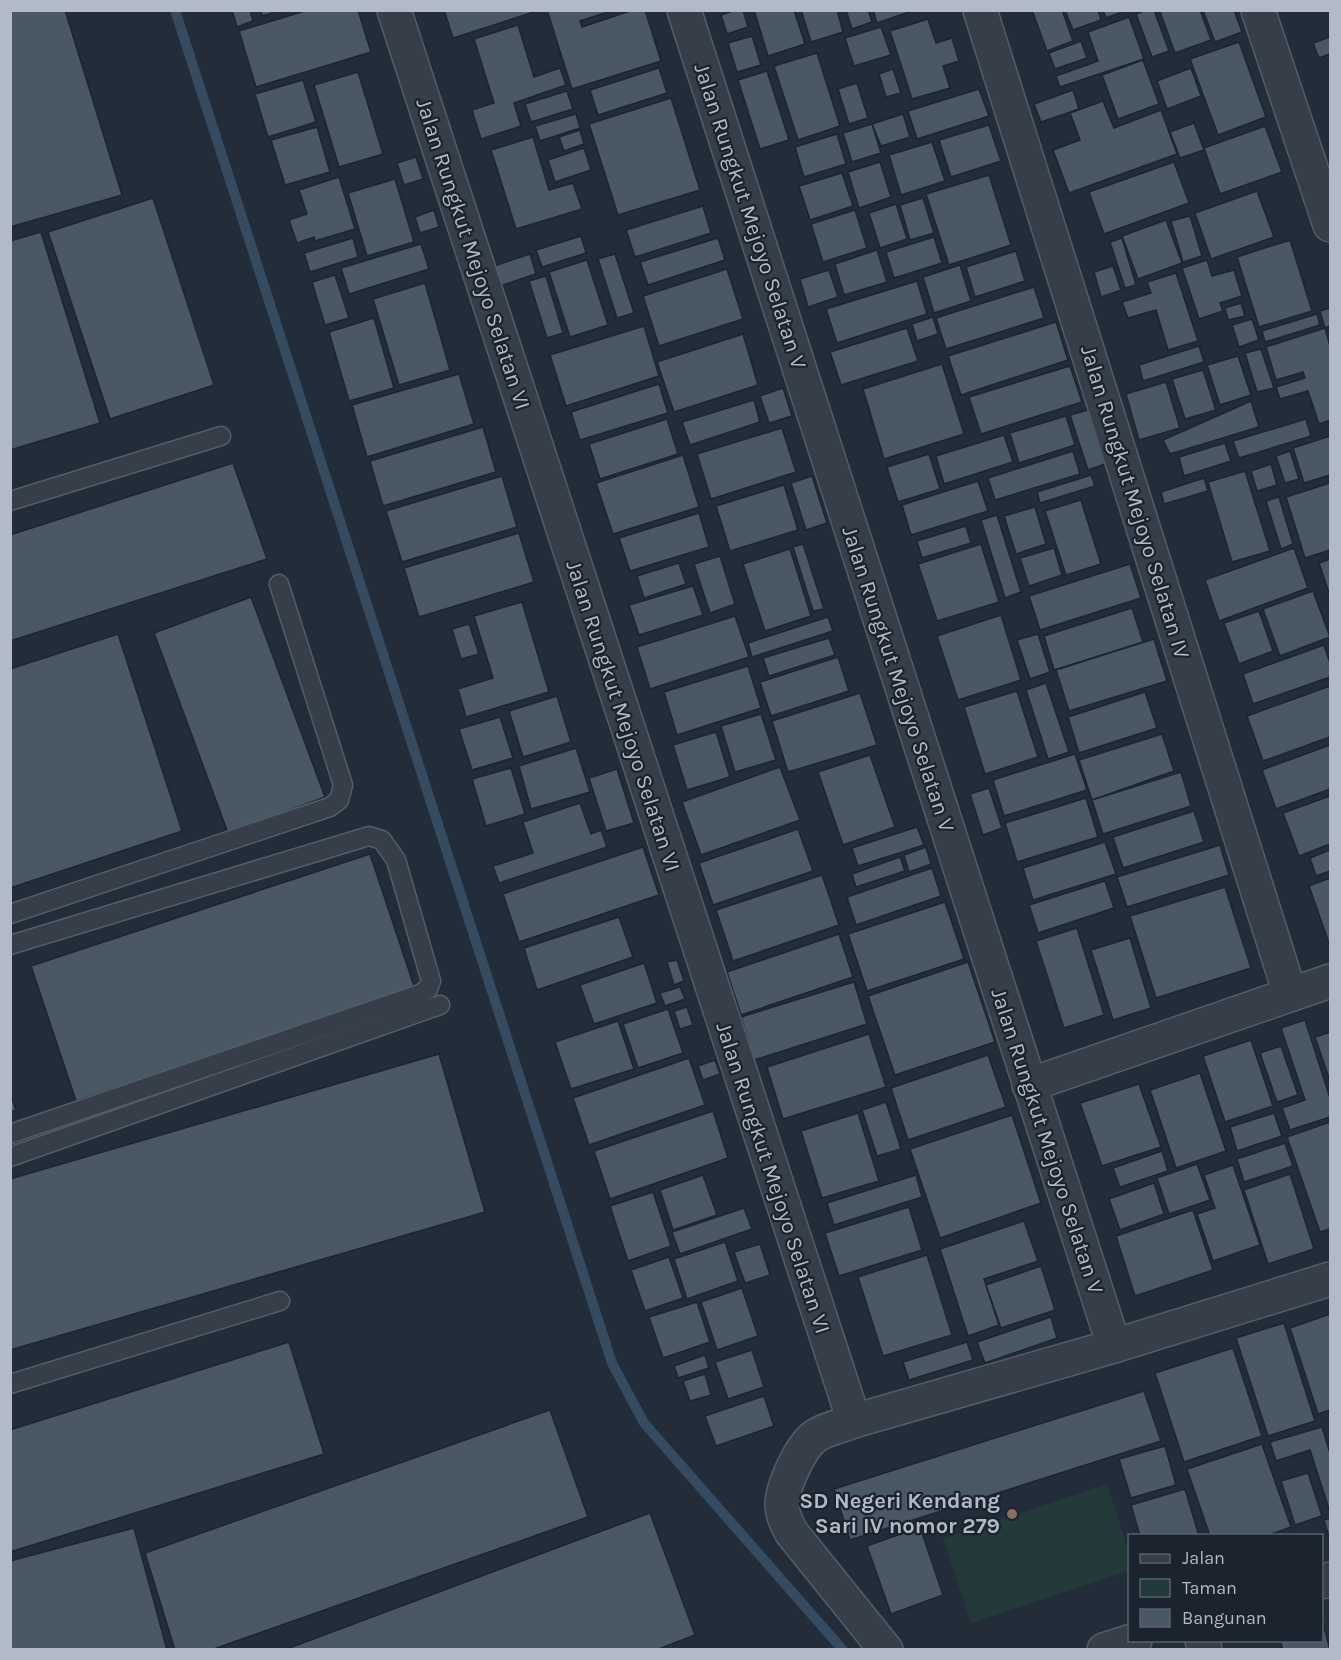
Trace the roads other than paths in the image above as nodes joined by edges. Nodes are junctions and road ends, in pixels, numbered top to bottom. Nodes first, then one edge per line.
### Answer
1 (394, 10) edge
2 (684, 10) edge
3 (980, 10) edge
4 (1258, 10) edge
5 (1330, 225) edge
6 (221, 436) dead end
7 (10, 501) edge
8 (279, 584) dead end
9 (10, 914) edge
10 (10, 945) edge
11 (1330, 981) edge
12 (1290, 994) junction
13 (440, 1005) dead end
14 (1029, 1085) junction
15 (10, 1134) edge
16 (10, 1157) edge
17 (1330, 1279) edge
18 (280, 1301) dead end
19 (1114, 1346) junction
20 (10, 1384) edge
21 (854, 1421) junction
22 (1132, 1642) edge
23 (886, 1650) edge
24 (1104, 1650) edge

1 - 21 street, Jalan Rungkut Mejoyo Selatan VI
2 - 14 street, Jalan Rungkut Mejoyo Selatan V
3 - 12 street, Jalan Rungkut Mejoyo Selatan IV
4 - 5 street
6 - 7 lane
8 - 9 lane
10 - 15 lane
11 - 12 street
12 - 14 street
13 - 16 lane
14 - 19 street, Jalan Rungkut Mejoyo Selatan V
17 - 19 street
18 - 20 lane
19 - 21 street
21 - 23 street
22 - 24 street

